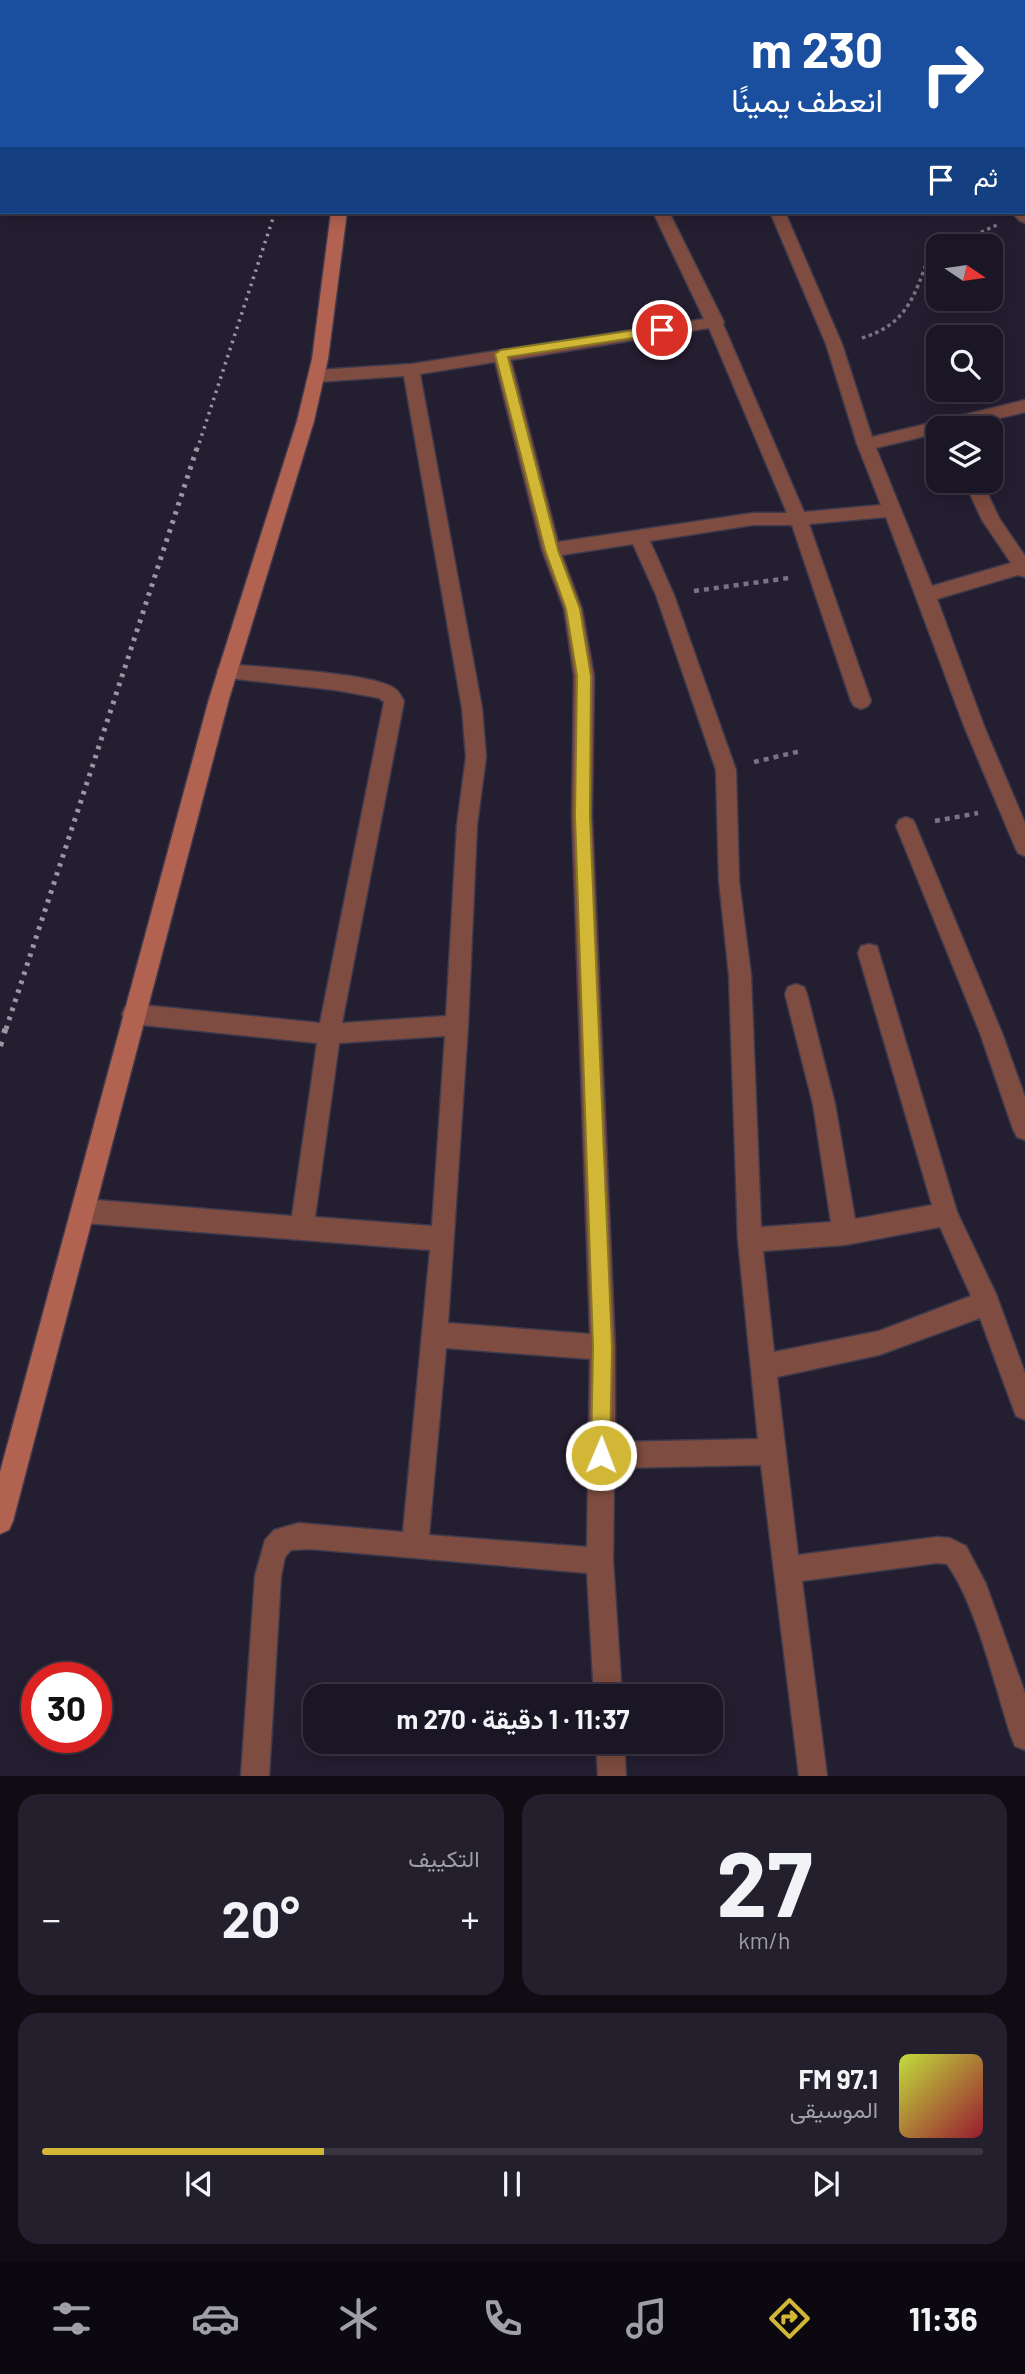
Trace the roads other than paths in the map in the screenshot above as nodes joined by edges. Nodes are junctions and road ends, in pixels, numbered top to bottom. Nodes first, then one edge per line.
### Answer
1 (339, 214) edge
2 (662, 214) edge
3 (778, 214) edge
4 (716, 322) junction
5 (501, 354) junction
6 (411, 370) junction
7 (317, 376) junction
8 (1025, 406) edge
9 (988, 416) edge
10 (926, 432) edge
11 (866, 444) junction
12 (978, 493) edge
13 (891, 510) junction
14 (797, 519) junction
15 (639, 538) junction
16 (551, 550) junction
17 (1024, 568) edge
18 (926, 595) junction
19 (227, 671) junction
20 (861, 701) dead end
21 (906, 826) road end
22 (1025, 847) edge
23 (869, 953) dead end
24 (796, 994) dead end
25 (133, 1014) junction
26 (457, 1025) junction
27 (329, 1034) junction
28 (1025, 1129) edge
29 (84, 1211) junction
30 (946, 1214) junction
31 (302, 1227) junction
32 (845, 1233) junction
33 (443, 1239) junction
34 (750, 1240) junction
35 (987, 1303) junction
36 (435, 1335) junction
37 (603, 1347) junction
38 (764, 1367) junction
39 (1025, 1407) edge
40 (772, 1452) junction
41 (601, 1455) junction
42 (0, 1521) edge
43 (415, 1547) junction
44 (600, 1560) junction
45 (787, 1570) junction
46 (607, 1684) edge
47 (1023, 1723) edge
48 (611, 1754) edge
49 (255, 1776) edge
50 (612, 1776) edge
51 (813, 1776) edge

1 - 7 main road
2 - 4 street
3 - 11 street
4 - 5 street
4 - 14 street
5 - 6 street
5 - 16 street
6 - 7 street
6 - 26 street
7 - 19 main road
8 - 9 street
10 - 11 street
11 - 13 street
12 - 17 street
13 - 14 street
13 - 18 street
14 - 15 street
14 - 20 street
15 - 16 street
15 - 34 street
16 - 37 street
17 - 18 street
18 - 22 street
19 - 25 main road
19 - 27 street
21 - 28 street
23 - 30 street
24 - 32 street
25 - 27 street
25 - 29 main road
26 - 27 street
26 - 33 street
27 - 31 street
29 - 31 street
29 - 42 main road
30 - 32 street
30 - 35 street
31 - 33 street
32 - 34 street
33 - 36 street
34 - 38 street
35 - 38 street
35 - 39 street
36 - 37 street
36 - 43 street
37 - 41 street
38 - 40 street
40 - 41 street
40 - 45 street
41 - 44 street
43 - 44 street
43 - 49 street
44 - 46 street
45 - 47 street
45 - 51 street
48 - 50 street

